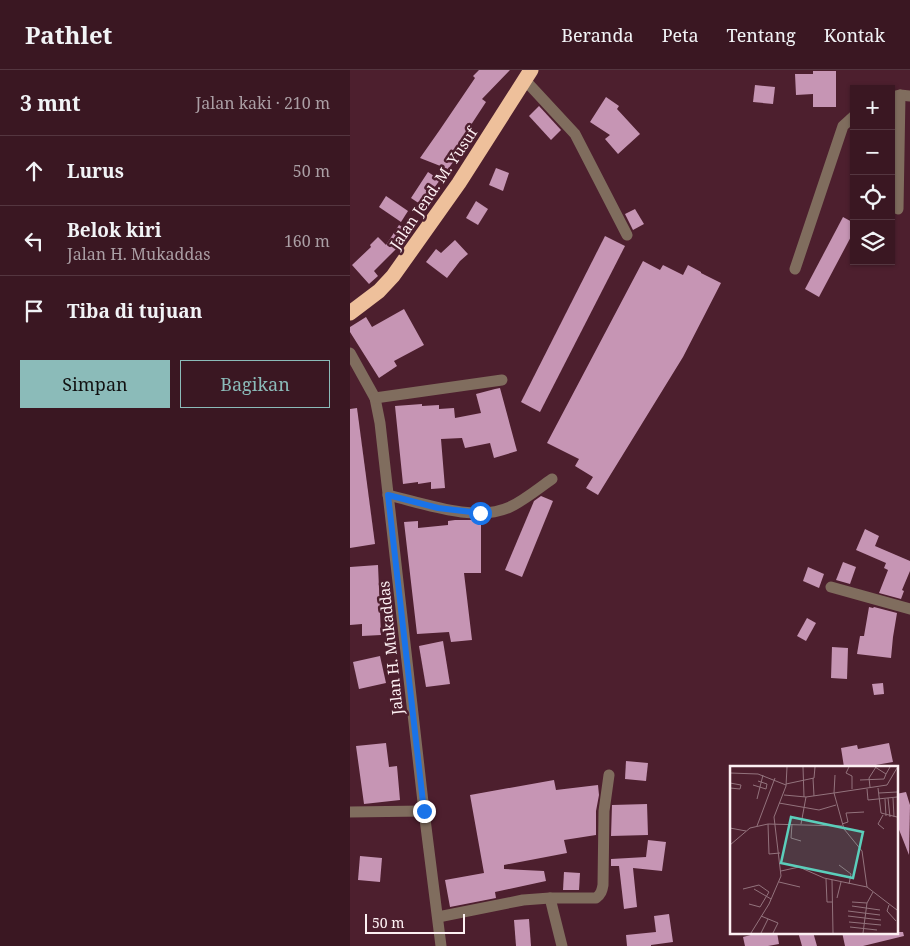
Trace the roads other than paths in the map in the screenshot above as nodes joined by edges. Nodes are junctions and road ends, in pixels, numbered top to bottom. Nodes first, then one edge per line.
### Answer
1 (528, 75) edge
2 (900, 96) edge
3 (850, 120) edge
4 (898, 209) dead end
5 (627, 235) dead end
6 (795, 269) dead end
7 (350, 313) edge
8 (350, 353) edge
9 (502, 380) dead end
10 (375, 398) junction
11 (552, 479) dead end
12 (388, 495) junction
13 (831, 587) dead end
14 (910, 609) edge
15 (609, 775) dead end
16 (424, 811) junction
17 (350, 812) edge
18 (550, 898) junction
19 (438, 917) junction
20 (442, 946) edge
21 (562, 946) edge

1 - 5 street
1 - 7 highway, Jalan Jend. M. Yusuf
2 - 4 street
3 - 6 street
8 - 10 street, Jalan H. Mukaddas
9 - 10 street
10 - 12 street, Jalan H. Mukaddas
11 - 12 street
12 - 16 street, Jalan H. Mukaddas
13 - 14 street
15 - 18 street
16 - 17 street
16 - 19 street, Jalan H. Mukaddas
18 - 19 street
18 - 21 street
19 - 20 street, Jalan H. Mukaddas

